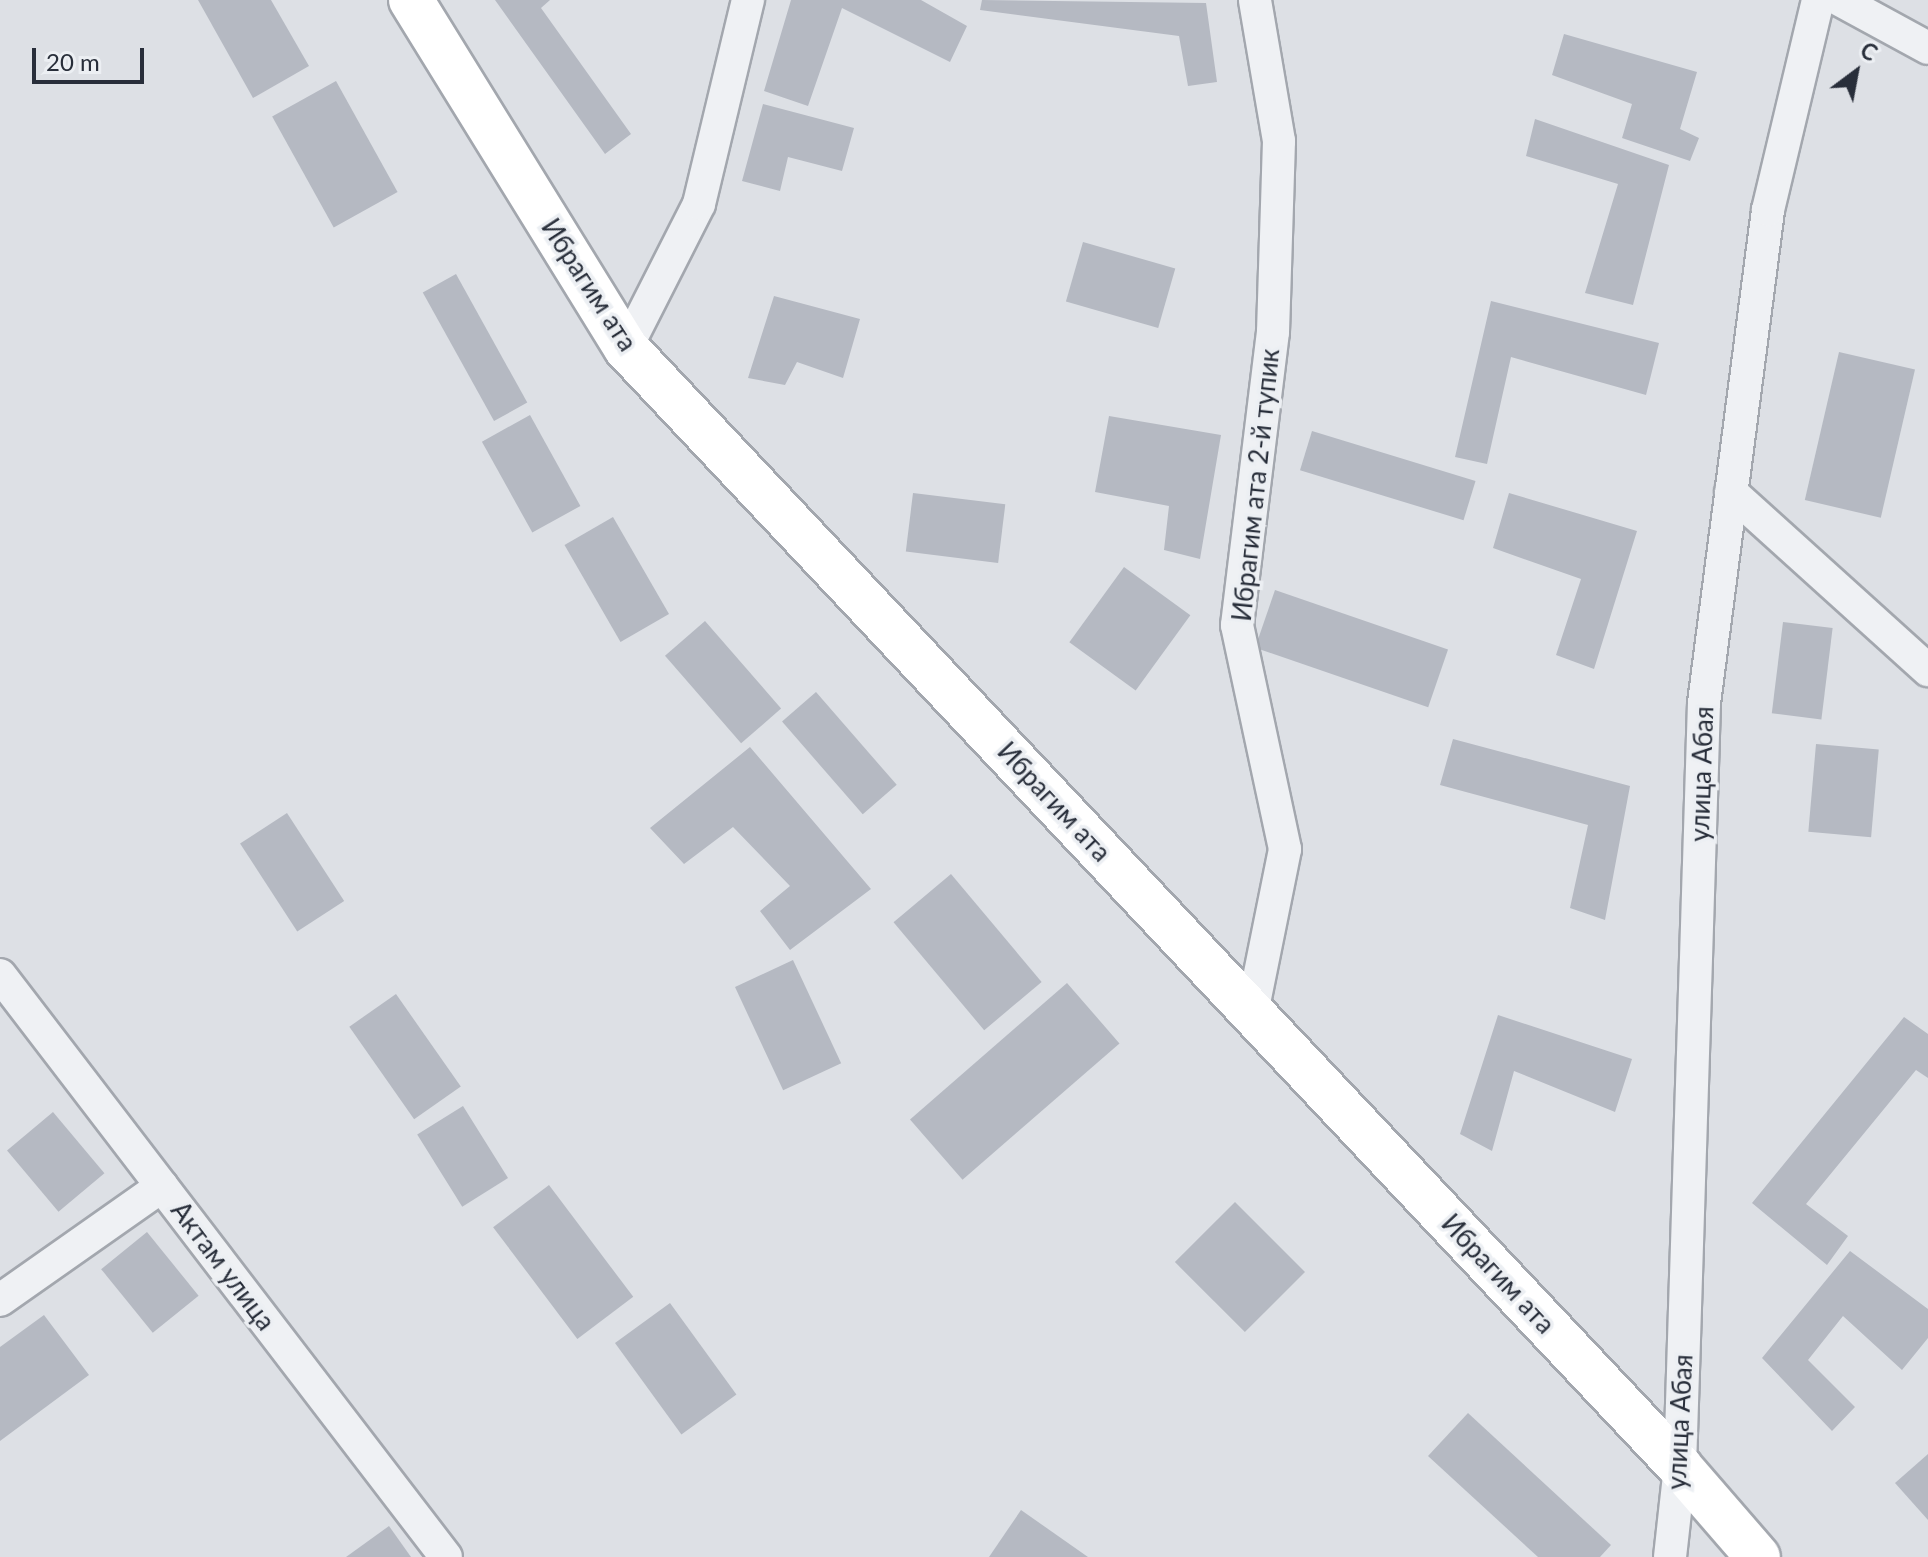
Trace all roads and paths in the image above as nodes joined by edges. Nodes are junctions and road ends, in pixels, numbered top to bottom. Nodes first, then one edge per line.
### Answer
1 (411, 0) edge
2 (748, 0) edge
3 (1255, 0) edge
4 (1818, 0) edge
5 (1840, 0) edge
6 (1928, 48) edge
7 (626, 348) junction
8 (1731, 492) junction
9 (1928, 670) edge
10 (0, 975) edge
11 (1252, 1013) junction
12 (162, 1186) junction
13 (0, 1300) edge
14 (1680, 1467) junction
15 (446, 1557) edge
16 (1670, 1557) edge
17 (1758, 1557) edge

1 - 7 street, Ибрагим ата
2 - 7 street
3 - 11 street, Ибрагим ата 2-й тупик
4 - 8 street, улица Абая
5 - 6 street
7 - 11 street, Ибрагим ата
8 - 9 street
8 - 14 street, улица Абая
10 - 12 street, Актам улица
11 - 14 street, Ибрагим ата
12 - 13 street
12 - 15 street, Актам улица
14 - 16 street, улица Абая
14 - 17 street, Ибрагим ата

